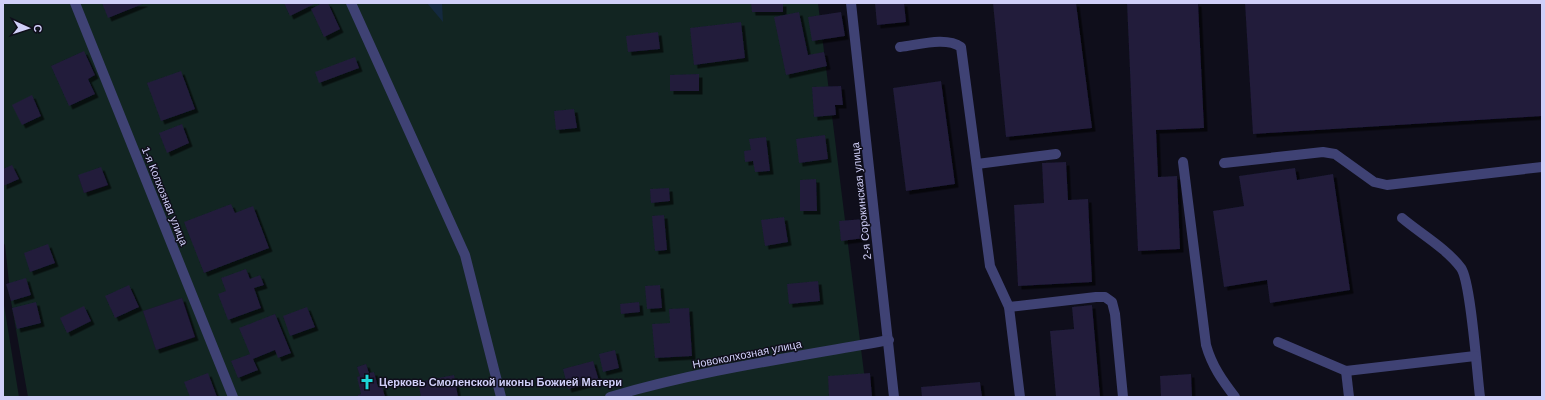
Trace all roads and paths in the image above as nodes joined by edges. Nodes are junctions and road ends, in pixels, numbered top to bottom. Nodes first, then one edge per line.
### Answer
1 (75, 3) edge
2 (351, 3) edge
3 (851, 3) edge
4 (900, 47) dead end
5 (1056, 154) dead end
6 (1183, 162) dead end
7 (1224, 163) dead end
8 (977, 164) junction
9 (1542, 168) edge
10 (1402, 218) dead end
11 (1009, 308) junction
12 (889, 340) junction
13 (1278, 342) dead end
14 (1475, 356) junction
15 (1346, 371) junction
16 (233, 397) edge
17 (501, 397) edge
18 (610, 397) edge
19 (894, 397) edge
20 (1020, 397) edge
21 (1123, 397) edge
22 (1235, 397) edge
23 (1349, 397) edge
24 (1480, 397) edge

1 - 16 street, 1-я Колхозная улица
2 - 17 street
3 - 12 street, 2-я Сорокинская улица
4 - 8 street
5 - 8 street
6 - 22 street
7 - 9 street
8 - 11 street
10 - 14 street
11 - 20 street
11 - 21 street
12 - 18 street, Новоколхозная улица
12 - 19 street, 2-я Сорокинская улица
13 - 15 street
14 - 15 street
14 - 24 street
15 - 23 street

